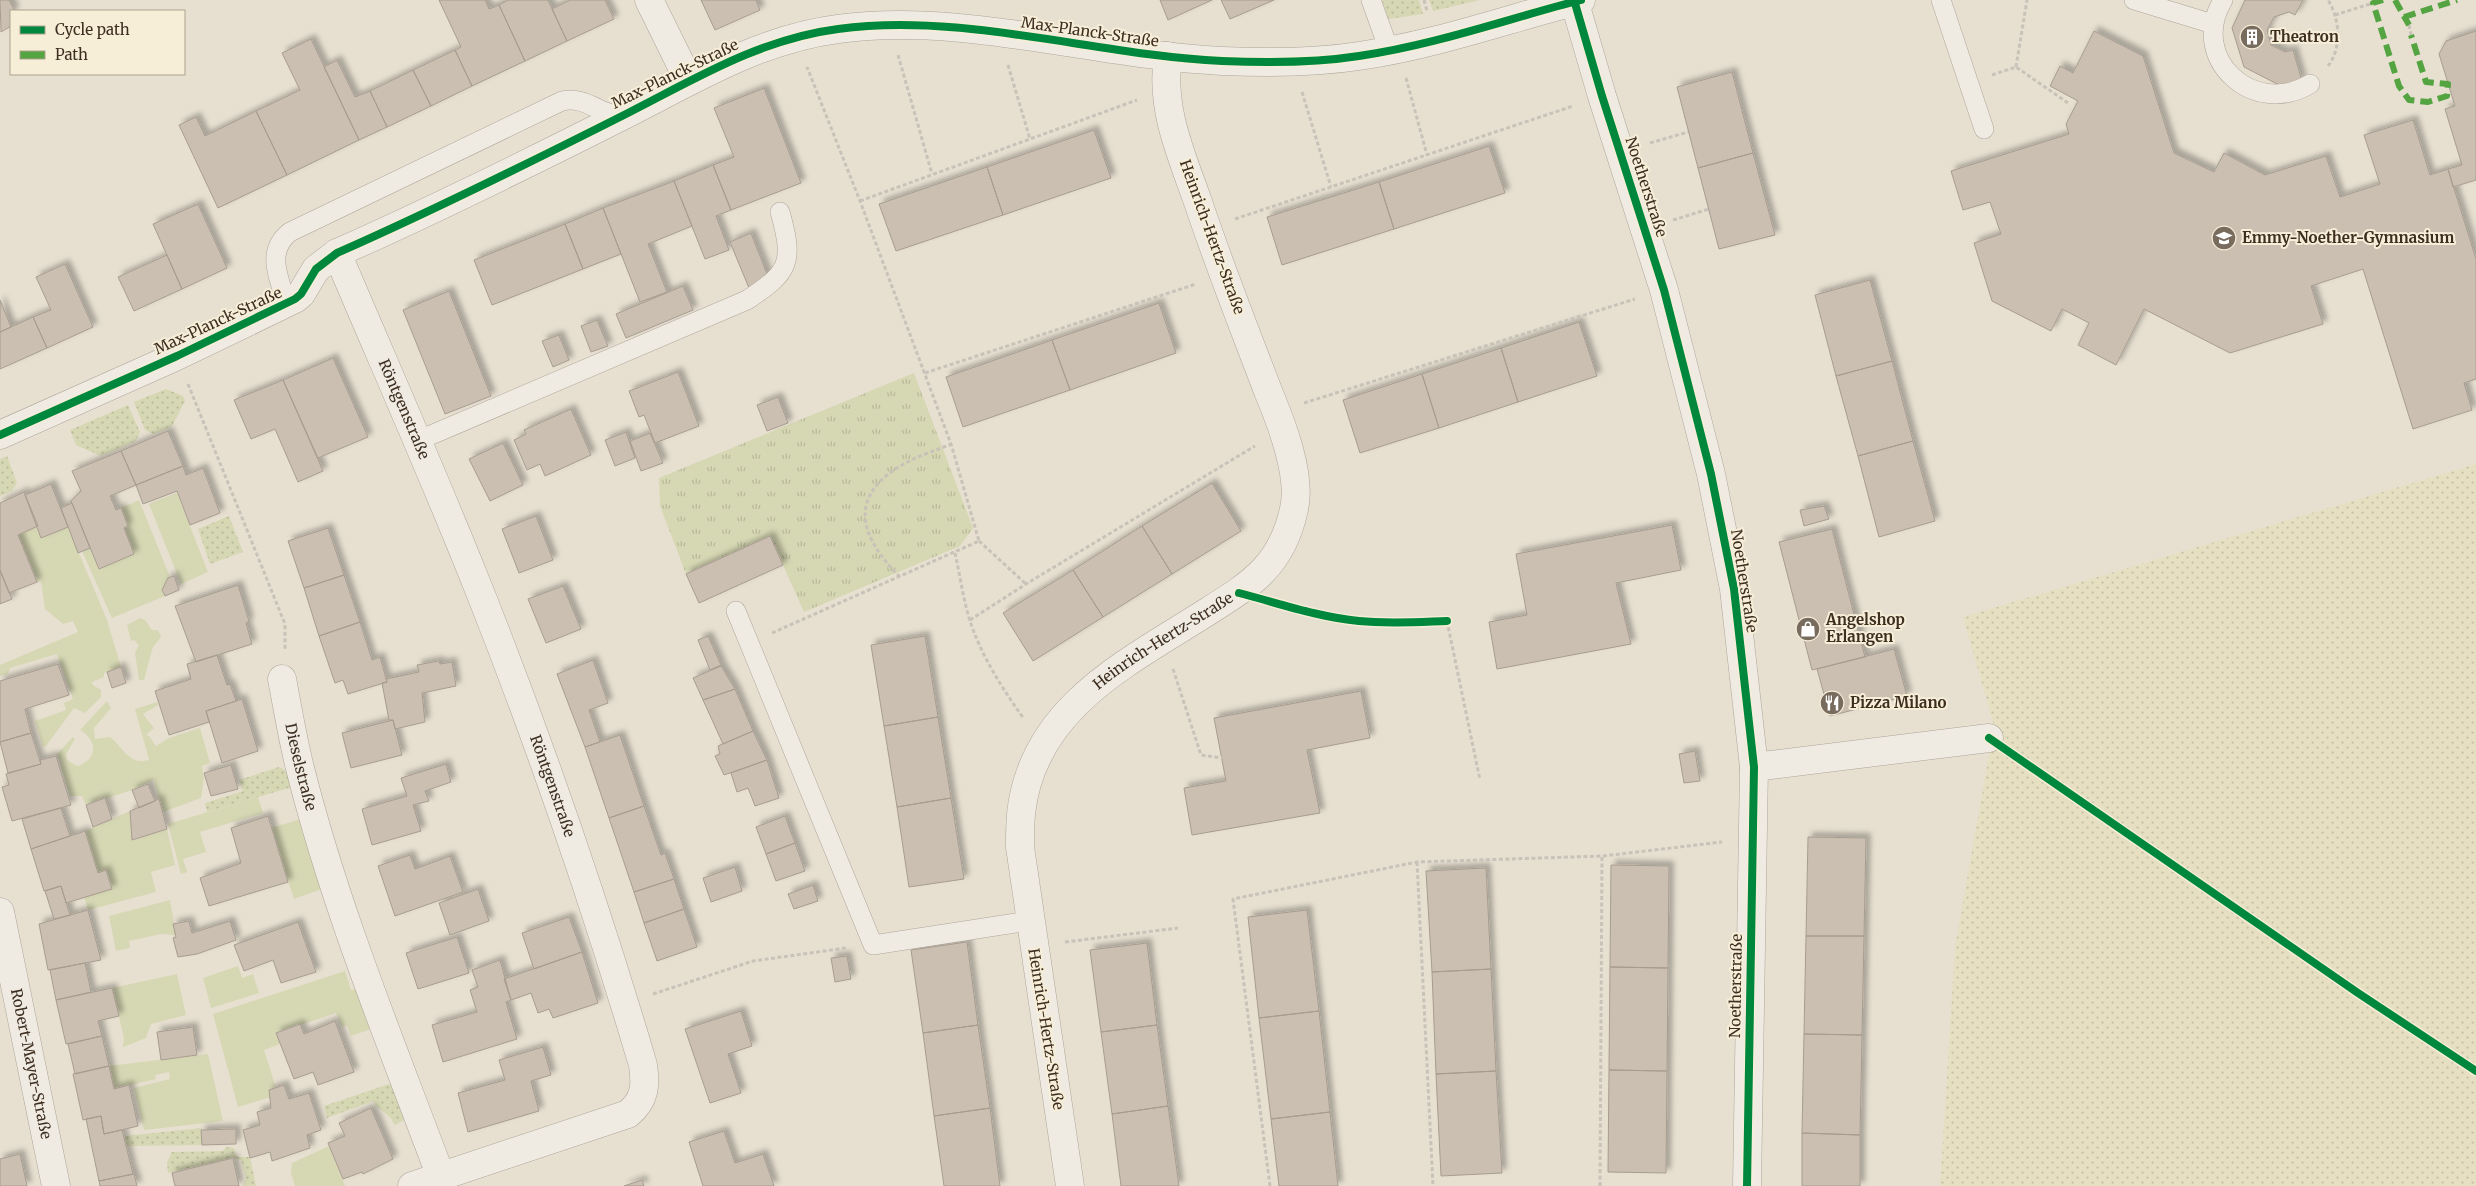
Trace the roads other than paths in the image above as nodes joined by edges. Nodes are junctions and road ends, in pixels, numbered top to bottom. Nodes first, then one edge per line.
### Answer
1 (649, 0) edge
2 (1371, 0) edge
3 (1941, 0) edge
4 (2134, 0) edge
5 (2223, 0) edge
6 (1576, 1) edge
7 (2214, 24) junction
8 (1393, 49) junction
9 (1168, 56) junction
10 (689, 81) junction
11 (2310, 84) dead end
12 (627, 114) junction
13 (1984, 129) dead end
14 (780, 212) dead end
15 (337, 253) junction
16 (287, 304) junction
17 (0, 435) edge
18 (417, 441) junction
19 (736, 611) dead end
20 (282, 679) road end
21 (1989, 738) dead end
22 (1754, 767) junction
23 (0, 912) edge
24 (1032, 934) junction
25 (442, 1177) junction
26 (56, 1186) edge
27 (412, 1186) edge
28 (1070, 1186) edge
29 (1747, 1186) edge

1 - 10 street
2 - 8 lane
3 - 13 lane
4 - 7 lane
5 - 7 lane
6 - 8 street, Max-Planck-Straße
6 - 22 street, Noetherstraße
7 - 11 lane
8 - 9 street, Max-Planck-Straße
9 - 10 street, Max-Planck-Straße
9 - 24 street, Heinrich-Hertz-Straße
10 - 12 street, Max-Planck-Straße
12 - 15 street, Max-Planck-Straße
12 - 16 lane, Max-Planck-Straße
14 - 18 lane
15 - 16 street, Max-Planck-Straße
15 - 18 street, Röntgenstraße
16 - 17 street, Max-Planck-Straße
18 - 25 street, Röntgenstraße
19 - 24 lane
20 - 25 street, Dieselstraße
21 - 22 street
22 - 29 street, Noetherstraße
23 - 26 street, Robert-Mayer-Straße
24 - 28 street, Heinrich-Hertz-Straße
25 - 27 street, Röntgenstraße

